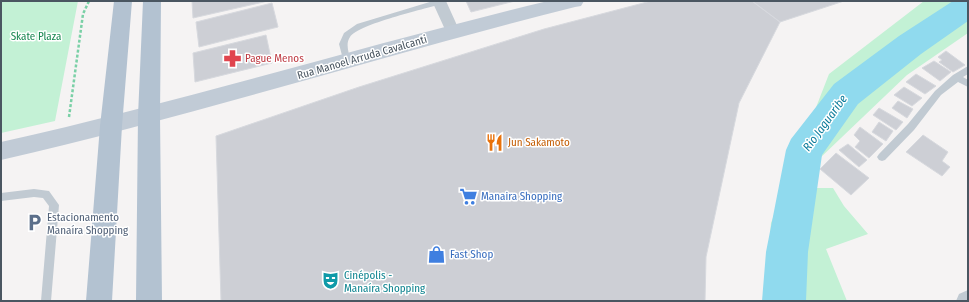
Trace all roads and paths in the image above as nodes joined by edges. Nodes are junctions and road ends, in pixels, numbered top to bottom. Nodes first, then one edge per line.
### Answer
1 (88, 1) edge
2 (123, 1) edge
3 (152, 1) edge
4 (439, 1) edge
5 (575, 1) edge
6 (453, 32) junction
7 (346, 61) junction
8 (968, 69) edge
9 (956, 77) junction
10 (968, 84) edge
11 (149, 116) junction
12 (111, 126) junction
13 (66, 137) junction
14 (1, 151) edge
15 (882, 157) dead end
16 (1, 197) edge
17 (46, 301) edge
18 (99, 301) edge
19 (149, 301) edge

1 - 13 path
2 - 12 main road
3 - 11 main road
4 - 6 street
4 - 7 lane
5 - 6 main road, Rua Manoel Arruda Cavalcanti
6 - 7 main road, Rua Manoel Arruda Cavalcanti
7 - 11 main road, Rua Manoel Arruda Cavalcanti
8 - 9 lane
9 - 10 lane
9 - 15 lane
11 - 12 main road, Rua Manoel Arruda Cavalcanti
11 - 19 main road
12 - 13 main road, Rua Manoel Arruda Cavalcanti
12 - 18 main road
13 - 14 main road, Rua Manoel Arruda Cavalcanti
16 - 17 lane

